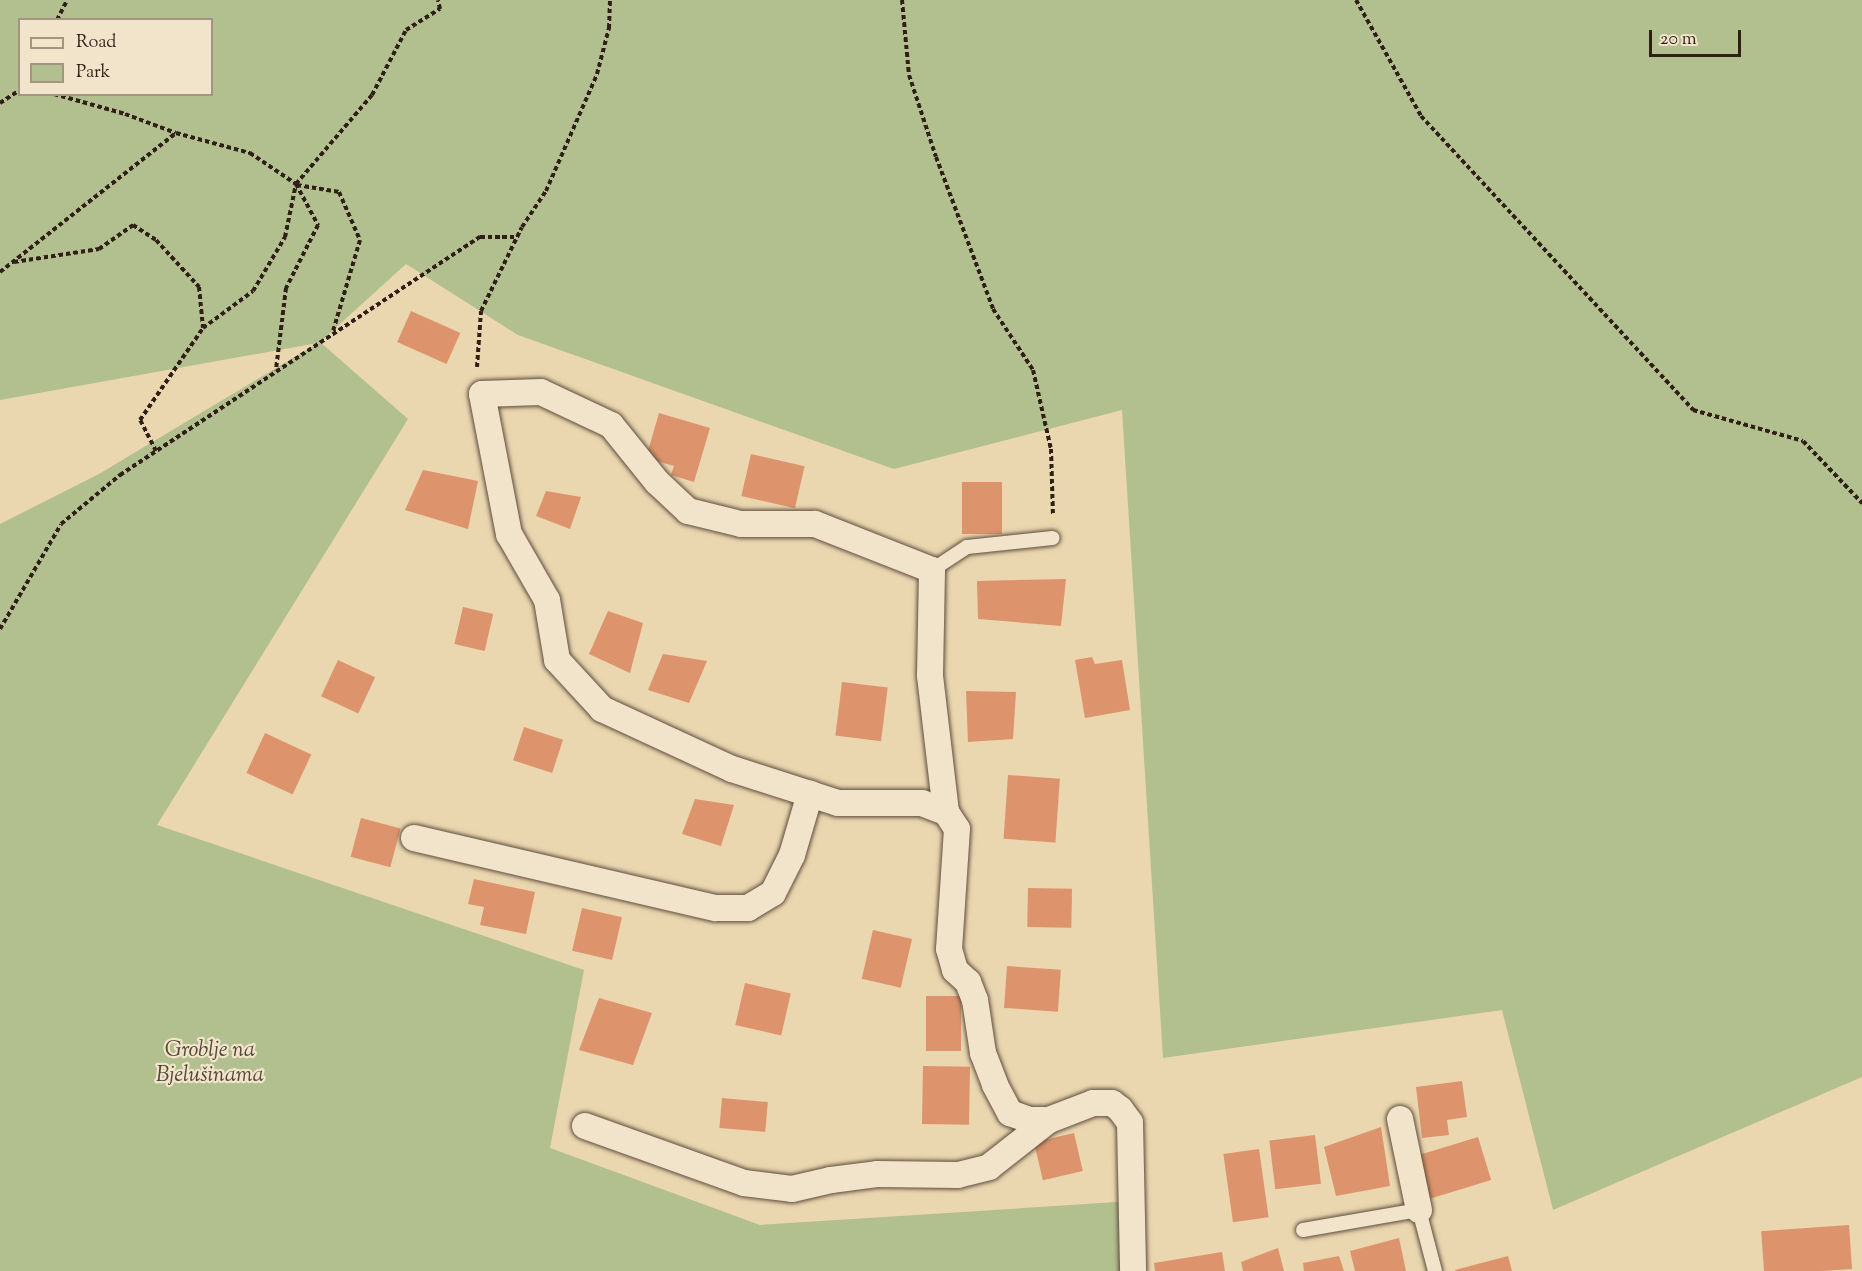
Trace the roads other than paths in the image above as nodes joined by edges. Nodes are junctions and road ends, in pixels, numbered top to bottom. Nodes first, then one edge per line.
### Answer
1 (1053, 538) road end
2 (932, 570) junction
3 (810, 794) junction
4 (946, 812) junction
5 (414, 838) dead end
6 (1400, 1119) dead end
7 (1049, 1120) junction
8 (585, 1126) dead end
9 (1419, 1210) junction
10 (1303, 1230) dead end
11 (1133, 1271) edge
12 (1435, 1271) edge

1 - 2 lane
2 - 3 street
2 - 4 street
3 - 4 street
3 - 5 street
4 - 7 street
6 - 9 street
7 - 8 street
7 - 11 street
9 - 10 lane
9 - 12 lane

